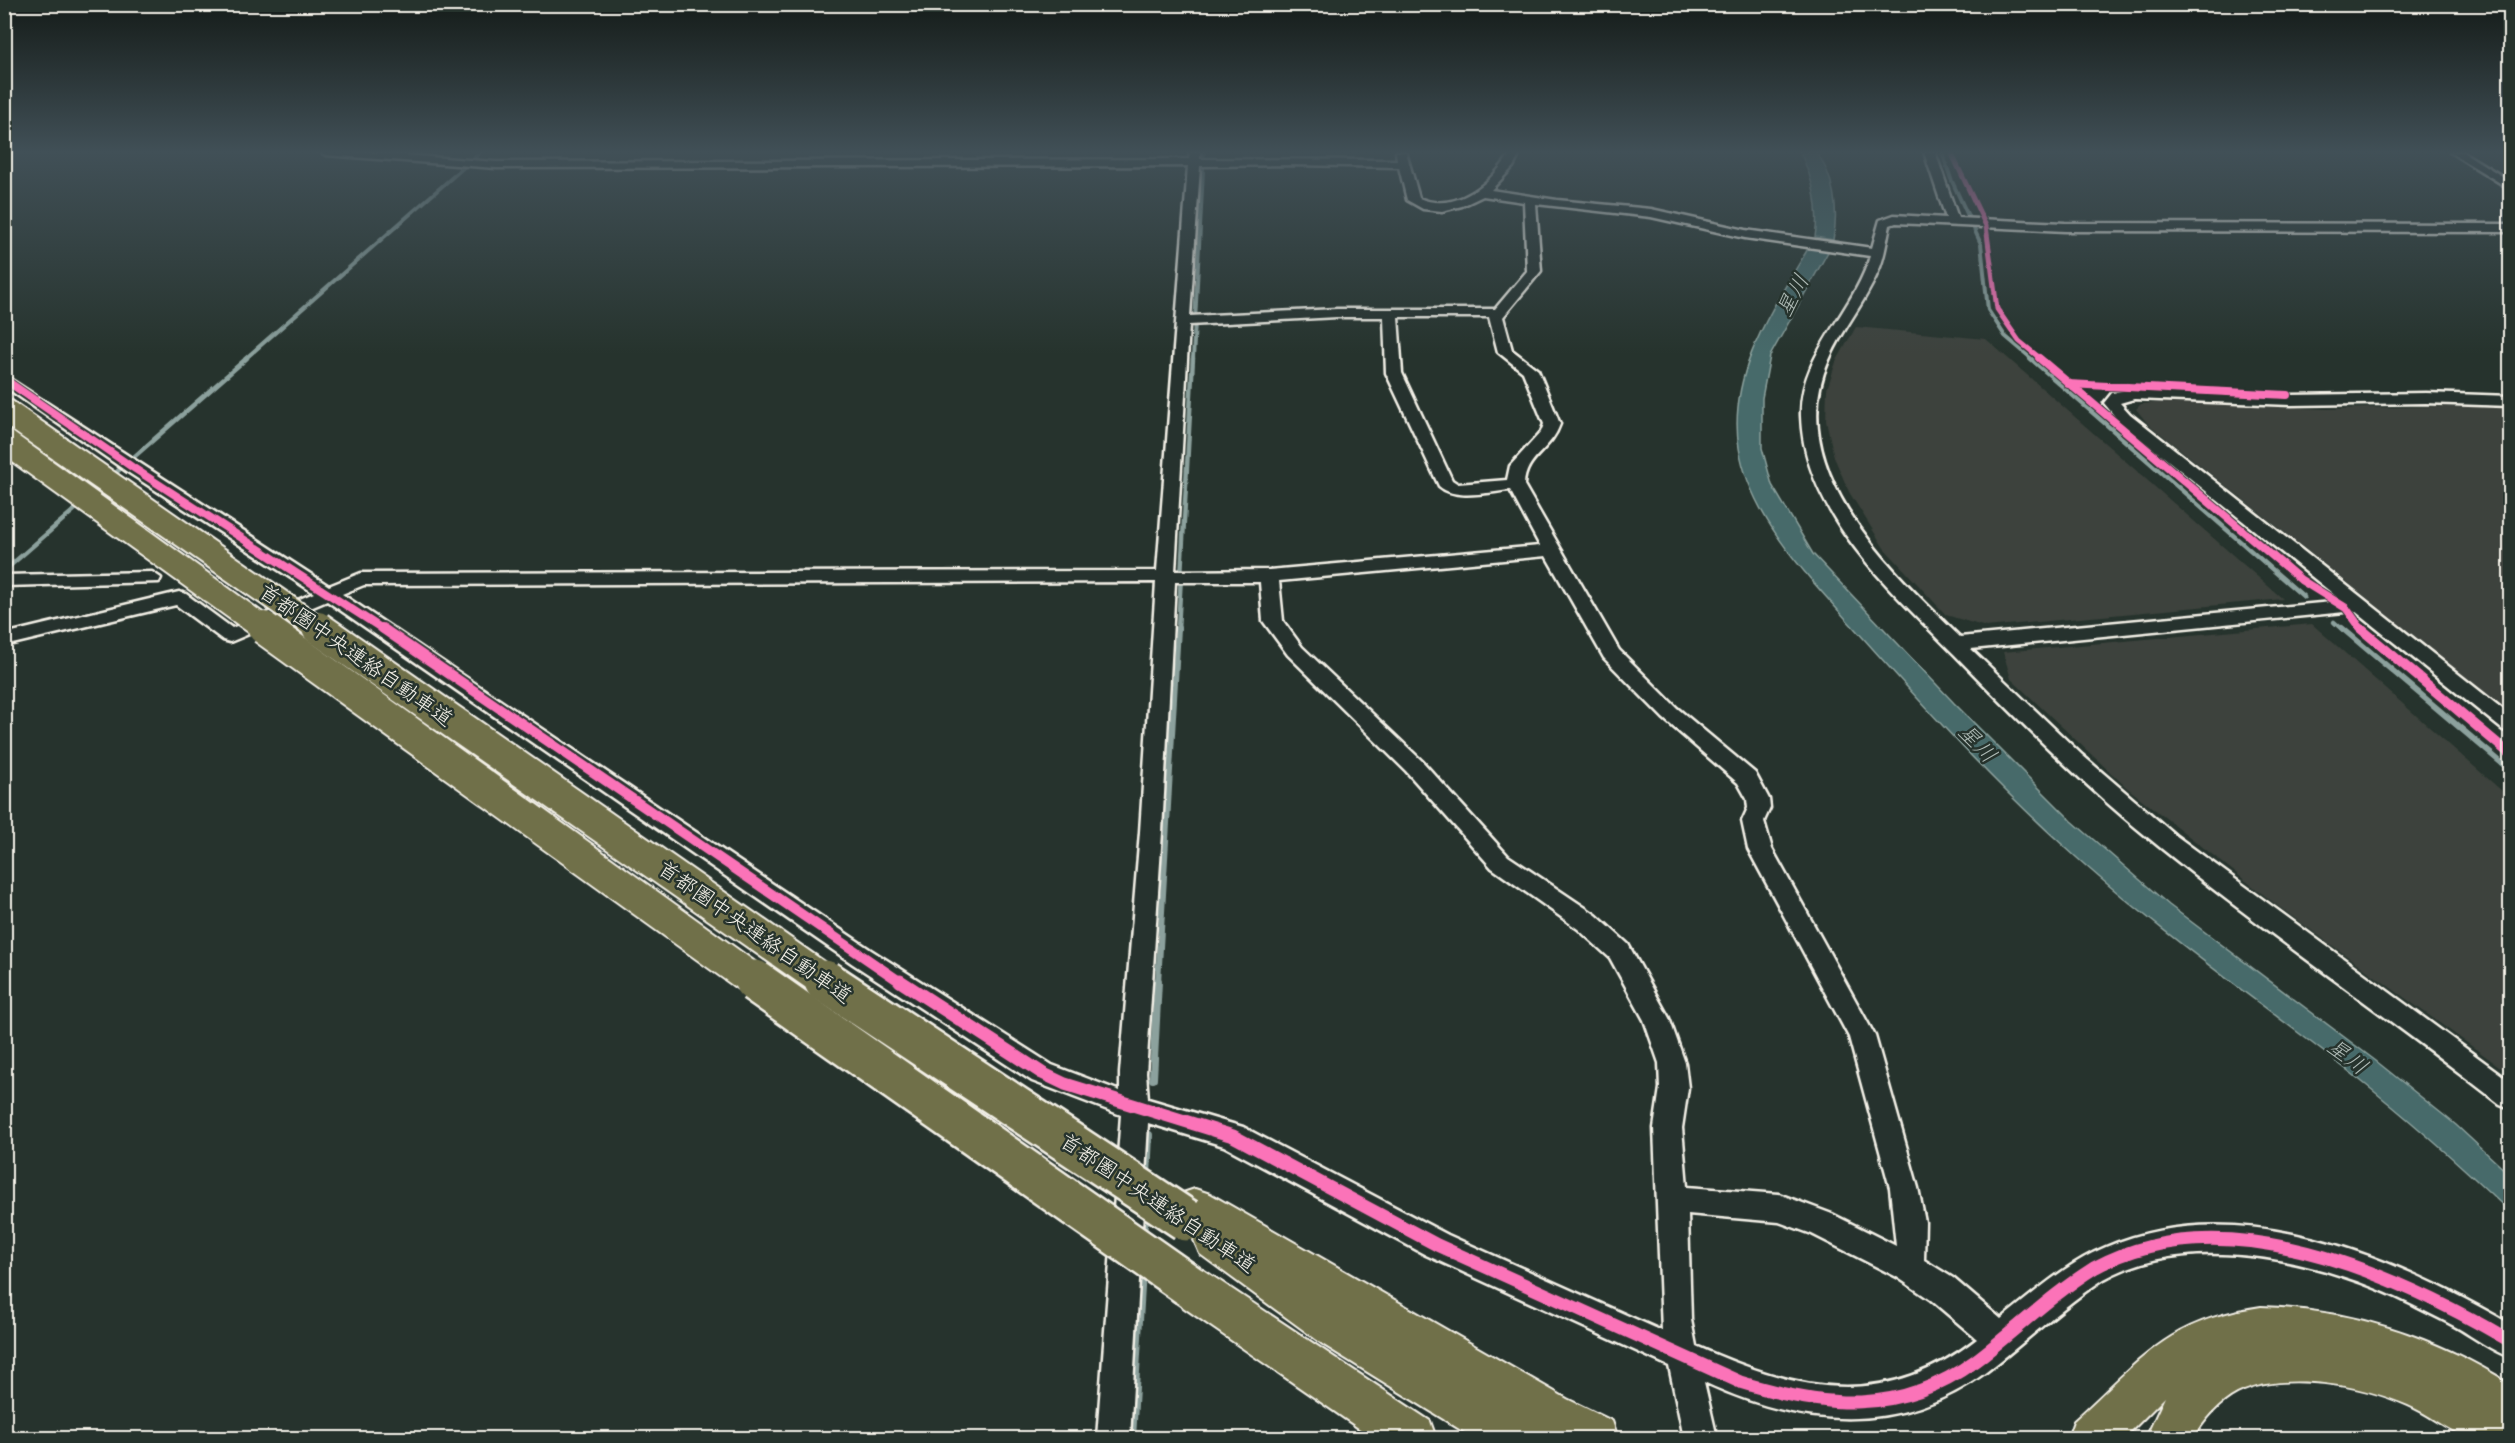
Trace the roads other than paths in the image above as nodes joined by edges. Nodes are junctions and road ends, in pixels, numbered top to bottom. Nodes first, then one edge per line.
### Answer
1 (1191, 219) edge
2 (1531, 219) edge
3 (1680, 219) edge
4 (1897, 219) edge
5 (1933, 219) edge
6 (1966, 222) joint
7 (2511, 228) edge
8 (1878, 253) junction
9 (1391, 313) junction
10 (1498, 313) junction
11 (1184, 321) junction
12 (4, 379) edge
13 (2511, 400) edge
14 (4, 410) edge
15 (4, 441) edge
16 (1515, 485) junction
17 (1552, 550) junction
18 (1167, 576) junction
19 (1269, 576) junction
20 (152, 578) dead end
21 (5, 580) edge
22 (327, 592) junction
23 (2357, 605) junction
24 (4, 640) edge
25 (1956, 644) junction
26 (2511, 725) edge
27 (2511, 1096) edge
28 (1135, 1107) junction
29 (1673, 1199) junction
30 (1191, 1214) junction
31 (1908, 1267) junction
32 (2001, 1339) junction
33 (2511, 1341) edge
34 (1683, 1358) junction
35 (2511, 1410) edge
36 (2511, 1437) edge
37 (1113, 1438) edge
38 (1413, 1438) edge
39 (1516, 1438) edge
40 (1595, 1438) edge
41 (1700, 1438) edge
42 (2091, 1438) edge
43 (2169, 1438) edge

1 - 11 street
2 - 10 street
3 - 8 street
4 - 8 street
5 - 6 street
6 - 7 street
8 - 25 street
9 - 10 street
9 - 11 street
9 - 16 street
10 - 16 street
11 - 18 street
12 - 22 street
13 - 23 street
14 - 30 highway, 首都圏中央連絡自動車道, bridge
15 - 38 highway, 首都圏中央連絡自動車道, bridge
16 - 17 street
17 - 19 street
17 - 31 street
18 - 19 street
18 - 22 street
18 - 28 street
19 - 29 street
20 - 21 street
22 - 24 street
22 - 28 street
23 - 25 street
23 - 26 street
25 - 27 street
28 - 34 street
28 - 37 street
29 - 31 street
29 - 34 street
30 - 39 highway, 首都圏中央連絡自動車道
30 - 40 highway
31 - 32 street
32 - 33 street
32 - 34 street
34 - 41 street
35 - 42 highway
36 - 43 highway

